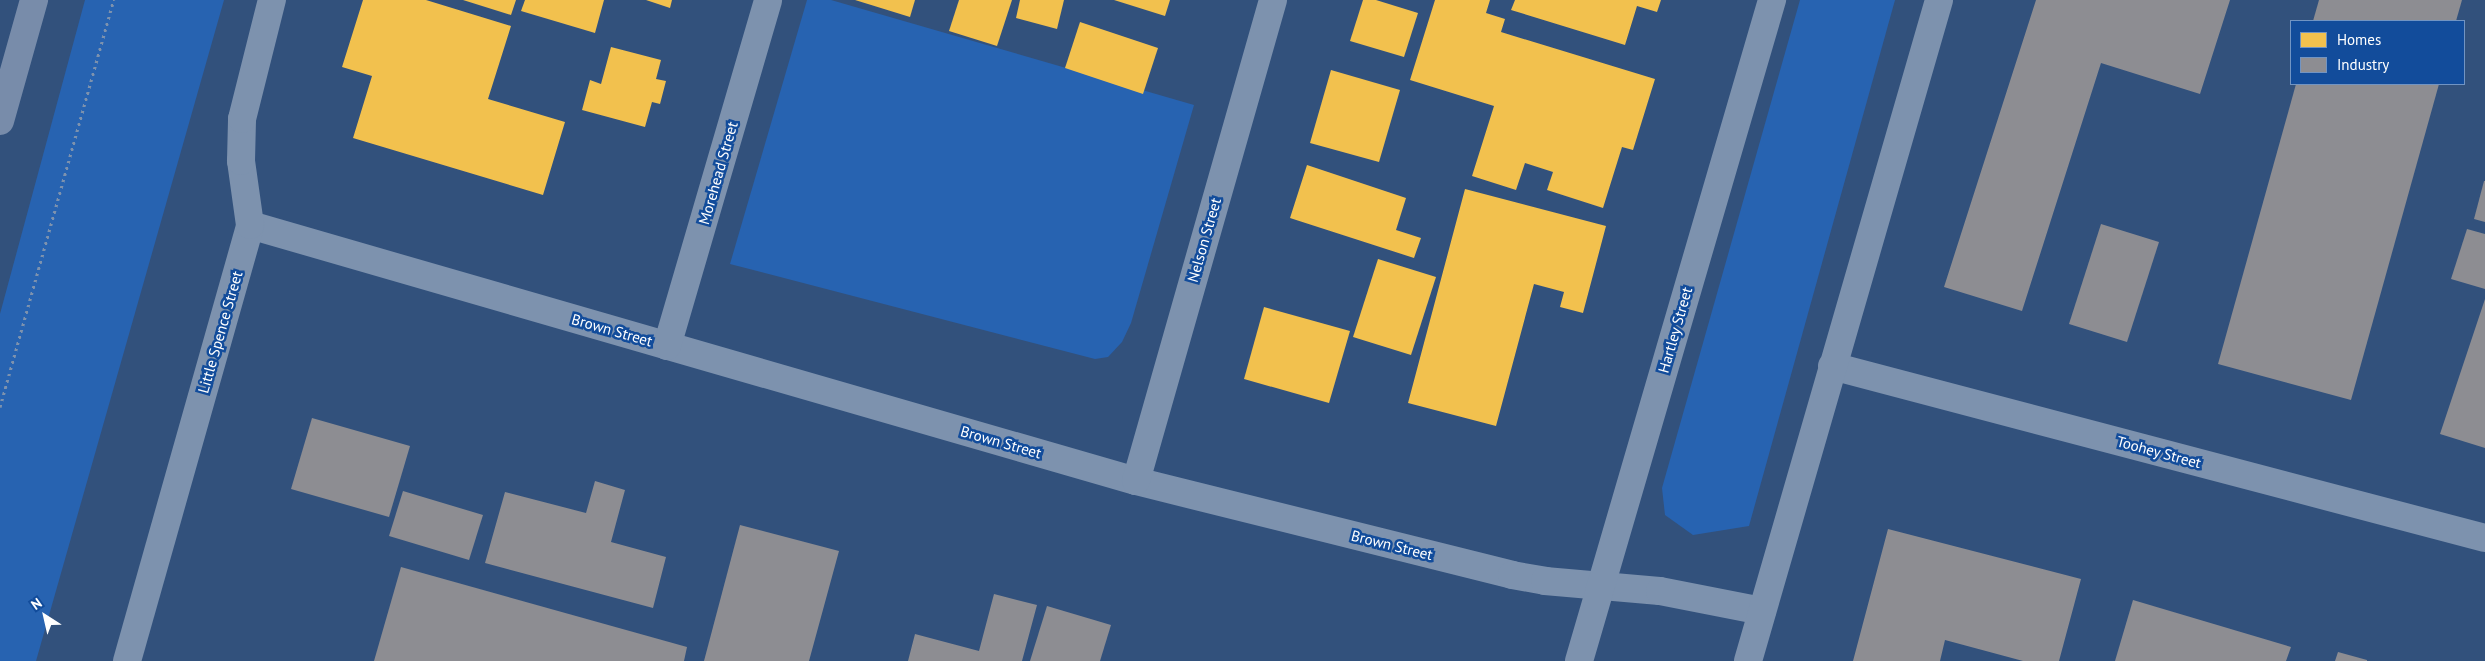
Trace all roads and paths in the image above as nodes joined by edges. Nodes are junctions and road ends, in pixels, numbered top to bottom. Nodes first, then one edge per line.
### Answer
1 (34, 0) edge
2 (114, 0) edge
3 (272, 0) edge
4 (768, 0) edge
5 (1273, 0) edge
6 (1772, 0) edge
7 (1939, 0) edge
8 (4, 92) edge
9 (0, 121) edge
10 (250, 225) junction
11 (667, 346) junction
12 (1832, 366) junction
13 (0, 407) edge
14 (1136, 481) junction
15 (2485, 538) edge
16 (1600, 586) junction
17 (1762, 610) junction
18 (127, 661) edge
19 (1579, 661) edge
20 (1748, 661) edge

1 - 8 street
2 - 13 path
3 - 10 street, Little Spence Street
4 - 11 street, Morehead Street
5 - 14 street, Nelson Street
6 - 16 street, Hartley Street
7 - 12 street
8 - 9 street
10 - 11 street, Brown Street
10 - 18 street, Little Spence Street
11 - 14 street, Brown Street
12 - 15 street, Toohey Street
12 - 17 street
14 - 16 street, Brown Street
16 - 17 street, Brown Street
16 - 19 street, Hartley Street
17 - 20 street

